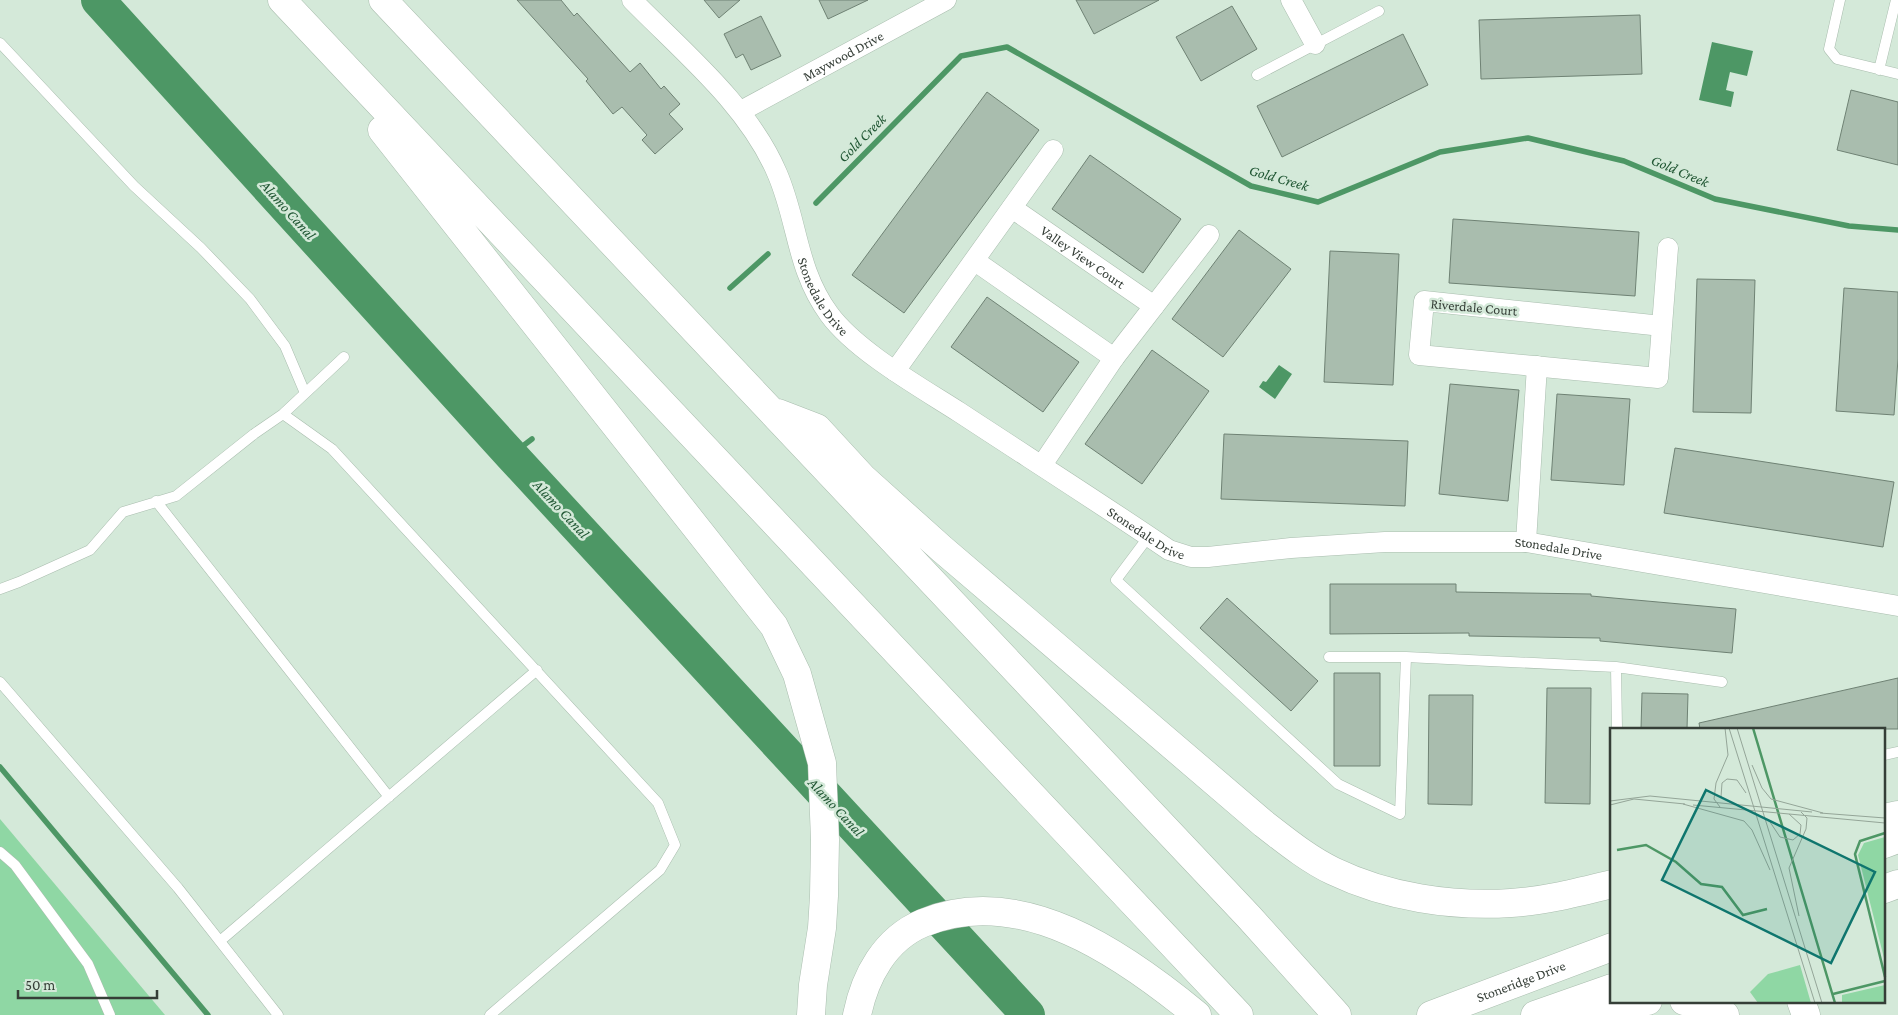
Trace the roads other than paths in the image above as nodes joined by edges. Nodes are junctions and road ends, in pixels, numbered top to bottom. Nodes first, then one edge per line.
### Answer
1 (282, 0) edge
2 (383, 0) edge
3 (632, 0) edge
4 (946, 0) edge
5 (1291, 0) edge
6 (1840, 0) edge
7 (1896, 0) edge
8 (1379, 11) dead end
9 (0, 43) edge
10 (1315, 44) junction
11 (339, 61) junction
12 (1879, 70) junction
13 (1898, 74) edge
14 (1257, 75) dead end
15 (740, 111) junction
16 (1053, 150) dead end
17 (1012, 208) junction
18 (1209, 235) dead end
19 (1668, 248) dead end
20 (975, 261) junction
21 (1154, 306) junction
22 (1662, 326) junction
23 (344, 357) dead end
24 (1114, 358) junction
25 (1537, 366) junction
26 (895, 371) junction
27 (305, 393) junction
28 (770, 410) junction
29 (283, 414) junction
30 (1042, 466) junction
31 (156, 501) junction
32 (1149, 536) junction
33 (1526, 542) junction
34 (0, 589) edge
35 (1898, 606) edge
36 (1329, 657) dead end
37 (1406, 657) junction
38 (1616, 667) junction
39 (537, 670) junction
40 (0, 682) edge
41 (1722, 682) dead end
42 (1616, 728) edge
43 (388, 797) junction
44 (1898, 839) edge
45 (1886, 843) edge
46 (0, 852) edge
47 (1610, 884) edge
48 (1898, 884) edge
49 (1886, 888) edge
50 (220, 941) junction
51 (1610, 948) edge
52 (1610, 989) edge
53 (1632, 1002) edge
54 (1688, 1002) edge
55 (1801, 1002) edge
56 (1567, 1006) junction
57 (1436, 1013) edge
58 (110, 1015) edge
59 (278, 1015) edge
60 (490, 1015) edge
61 (811, 1015) edge
62 (857, 1015) edge
63 (1197, 1015) edge
64 (1239, 1015) edge
65 (1337, 1015) edge
66 (1535, 1015) edge
67 (1725, 1015) edge
68 (1806, 1015) edge

1 - 11 main road
2 - 28 main road
3 - 15 street, Stonedale Drive
4 - 15 street, Maywood Drive
5 - 10 street
6 - 12 lane
7 - 12 lane
8 - 10 lane
9 - 27 lane
10 - 14 lane
11 - 61 main road
11 - 64 main road
12 - 13 lane
15 - 26 street, Stonedale Drive
16 - 17 street
17 - 20 street
17 - 21 street, Valley View Court
18 - 21 street
19 - 22 street, Riverdale Court
20 - 24 street
20 - 26 street
21 - 24 street
22 - 25 street, Riverdale Court
22 - 25 street, Riverdale Court
23 - 27 lane
24 - 30 street
25 - 33 street
26 - 30 street, Stonedale Drive
27 - 29 lane
28 - 47 main road
28 - 65 main road
29 - 31 lane
29 - 39 lane
30 - 32 street, Stonedale Drive
31 - 34 lane
31 - 43 lane
32 - 33 street, Stonedale Drive
32 - 37 lane
33 - 35 street, Stonedale Drive
36 - 37 lane
37 - 38 lane
38 - 41 lane
38 - 42 lane
39 - 43 lane
39 - 60 lane
40 - 50 lane
43 - 50 lane
44 - 45 main road
46 - 58 lane
48 - 49 main road
50 - 59 lane
51 - 57 main road, Stoneridge Drive
52 - 56 main road
53 - 56 main road
54 - 67 main road
55 - 68 main road
56 - 66 main road
62 - 63 main road

